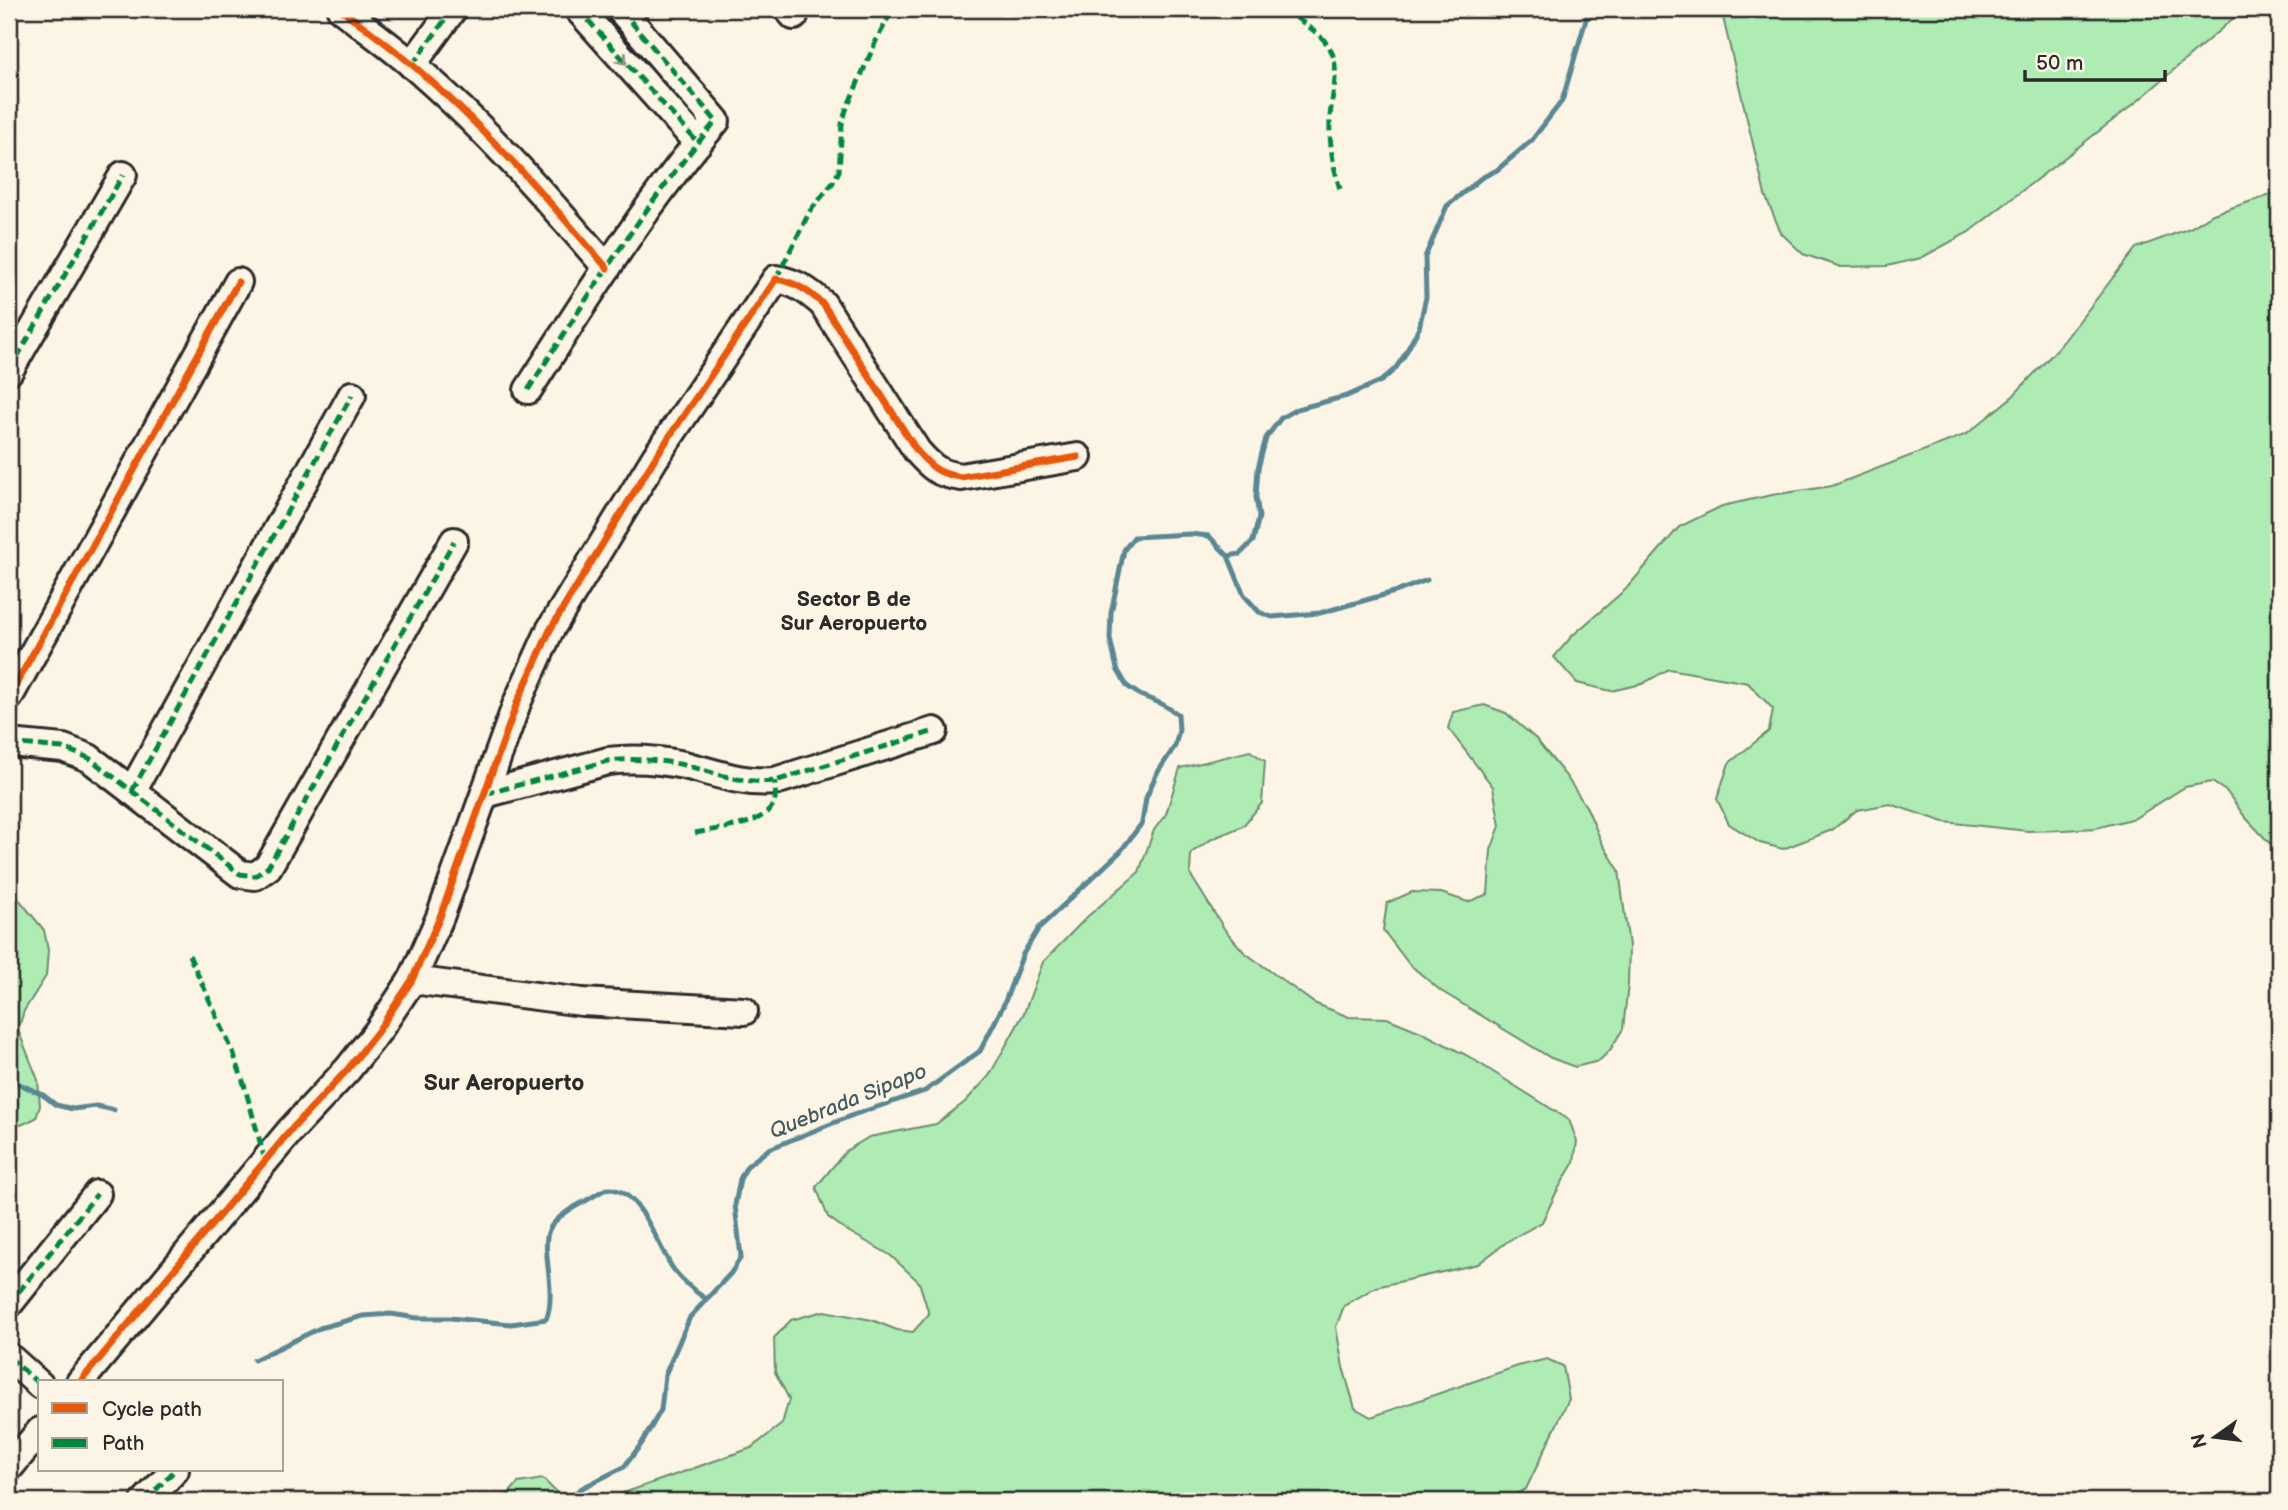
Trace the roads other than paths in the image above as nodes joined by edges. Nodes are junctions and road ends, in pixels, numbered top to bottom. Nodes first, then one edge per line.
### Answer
1 (341, 9) edge
2 (453, 9) edge
3 (579, 9) edge
4 (620, 9) edge
5 (412, 65) junction
6 (698, 143) junction
7 (123, 175) dead end
8 (607, 268) junction
9 (238, 282) dead end
10 (9, 371) edge
11 (528, 390) dead end
12 (352, 396) dead end
13 (1078, 457) dead end
14 (454, 541) dead end
15 (9, 698) edge
16 (934, 731) dead end
17 (9, 743) edge
18 (132, 790) junction
19 (485, 793) junction
20 (412, 980) junction
21 (744, 1011) dead end
22 (97, 1194) dead end
23 (9, 1304) edge
24 (9, 1357) edge
25 (82, 1380) edge
26 (38, 1383) edge
27 (38, 1433) edge
28 (9, 1468) edge
29 (173, 1472) edge
30 (145, 1501) edge

1 - 5 street
2 - 5 street
3 -> 6 street
4 - 6 street
5 - 8 street
6 - 8 street
7 - 10 street
8 - 11 street
9 - 15 street
12 - 18 street
13 - 19 street
14 - 18 street
16 - 19 street
17 - 18 street
19 - 20 street
20 - 21 street
20 - 25 street
22 - 23 street
24 - 26 street
27 - 28 street
29 - 30 street

